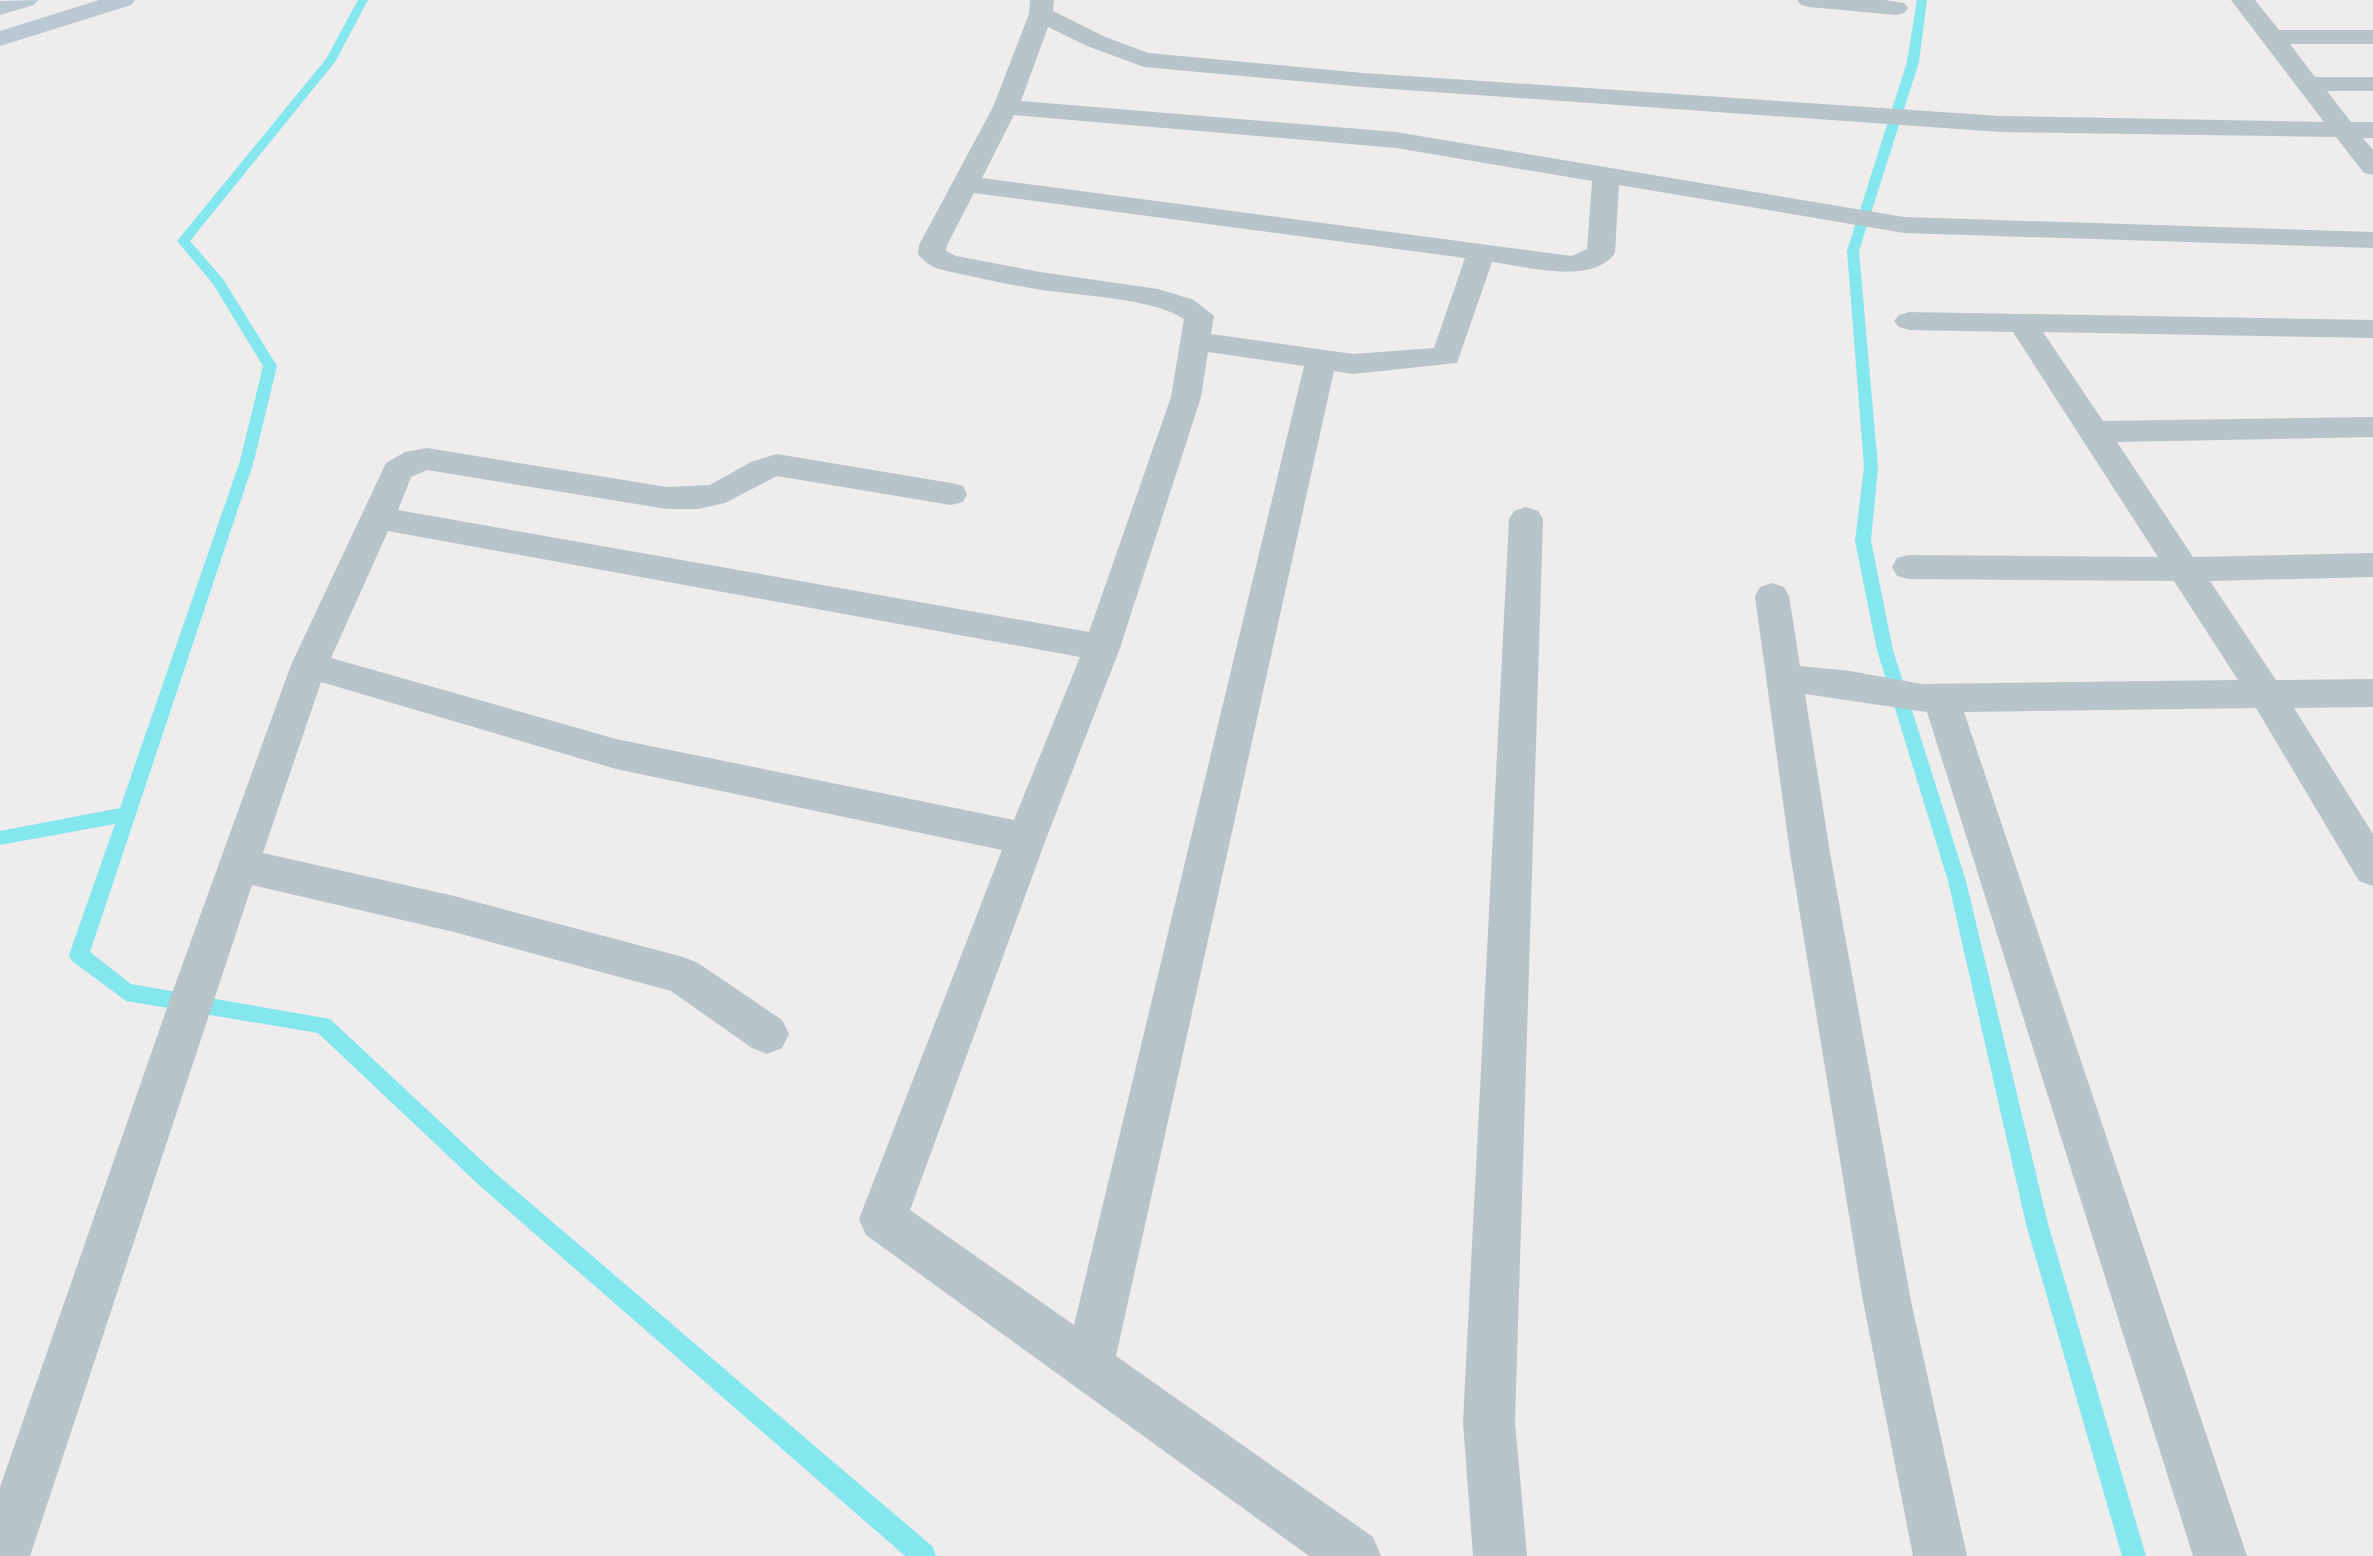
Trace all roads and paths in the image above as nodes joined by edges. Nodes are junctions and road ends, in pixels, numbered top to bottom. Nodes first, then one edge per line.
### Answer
1 (26, 0) edge
2 (124, 0) edge
3 (1808, 0) edge
4 (2244, 0) edge
5 (1042, 7) edge
6 (0, 8) edge
7 (1896, 8) dead end
8 (2272, 37) junction
9 (2373, 37) edge
10 (0, 42) edge
11 (2309, 84) junction
12 (2373, 84) edge
13 (1006, 107) junction
14 (1405, 112) junction
15 (2345, 130) junction
16 (2373, 130) edge
17 (2373, 167) edge
18 (1606, 175) junction
19 (965, 184) junction
20 (2373, 240) edge
21 (1481, 251) junction
22 (1909, 321) dead end
23 (2022, 323) junction
24 (2373, 329) edge
25 (1195, 341) junction
26 (1321, 359) junction
27 (2373, 427) edge
28 (2093, 432) junction
29 (951, 494) dead end
30 (379, 518) junction
31 (1526, 519) dead end
32 (2373, 565) edge
33 (1909, 567) dead end
34 (2182, 569) junction
35 (1772, 596) dead end
36 (1102, 648) junction
37 (309, 665) junction
38 (1784, 677) junction
39 (2373, 693) edge
40 (2266, 694) junction
41 (1931, 698) junction
42 (1026, 839) junction
43 (240, 865) junction
44 (2373, 869) edge
45 (767, 1034) dead end
46 (1089, 1366) junction
47 (3, 1556) edge
48 (1354, 1556) edge
49 (1500, 1556) edge
50 (1940, 1556) edge
51 (2220, 1556) edge

1 - 6 main road
2 - 10 main road
3 - 7 street
4 - 8 street
5 - 13 street
5 - 14 street
8 - 9 street
8 - 11 street
11 - 12 street
11 - 15 street
13 - 14 street
13 - 19 street
14 - 15 street
14 - 18 street
15 - 16 street
15 - 17 street
18 - 20 street
18 - 21 street
19 - 21 street
19 - 25 street
21 - 26 street
22 - 23 street
23 - 24 street
23 - 28 street
25 - 26 street
25 - 36 street
26 - 46 street
27 - 28 street
28 - 34 street
29 - 30 street
30 - 36 street
30 - 37 street
31 - 49 street
32 - 34 street
33 - 34 street
34 - 40 street
35 - 38 street
36 - 42 street
37 - 42 street
37 - 43 street
38 - 41 street
38 - 50 street
39 - 40 street
40 - 41 street
40 - 44 street
41 - 51 street
42 - 46 street
43 - 45 street
43 - 47 street
46 - 48 street

